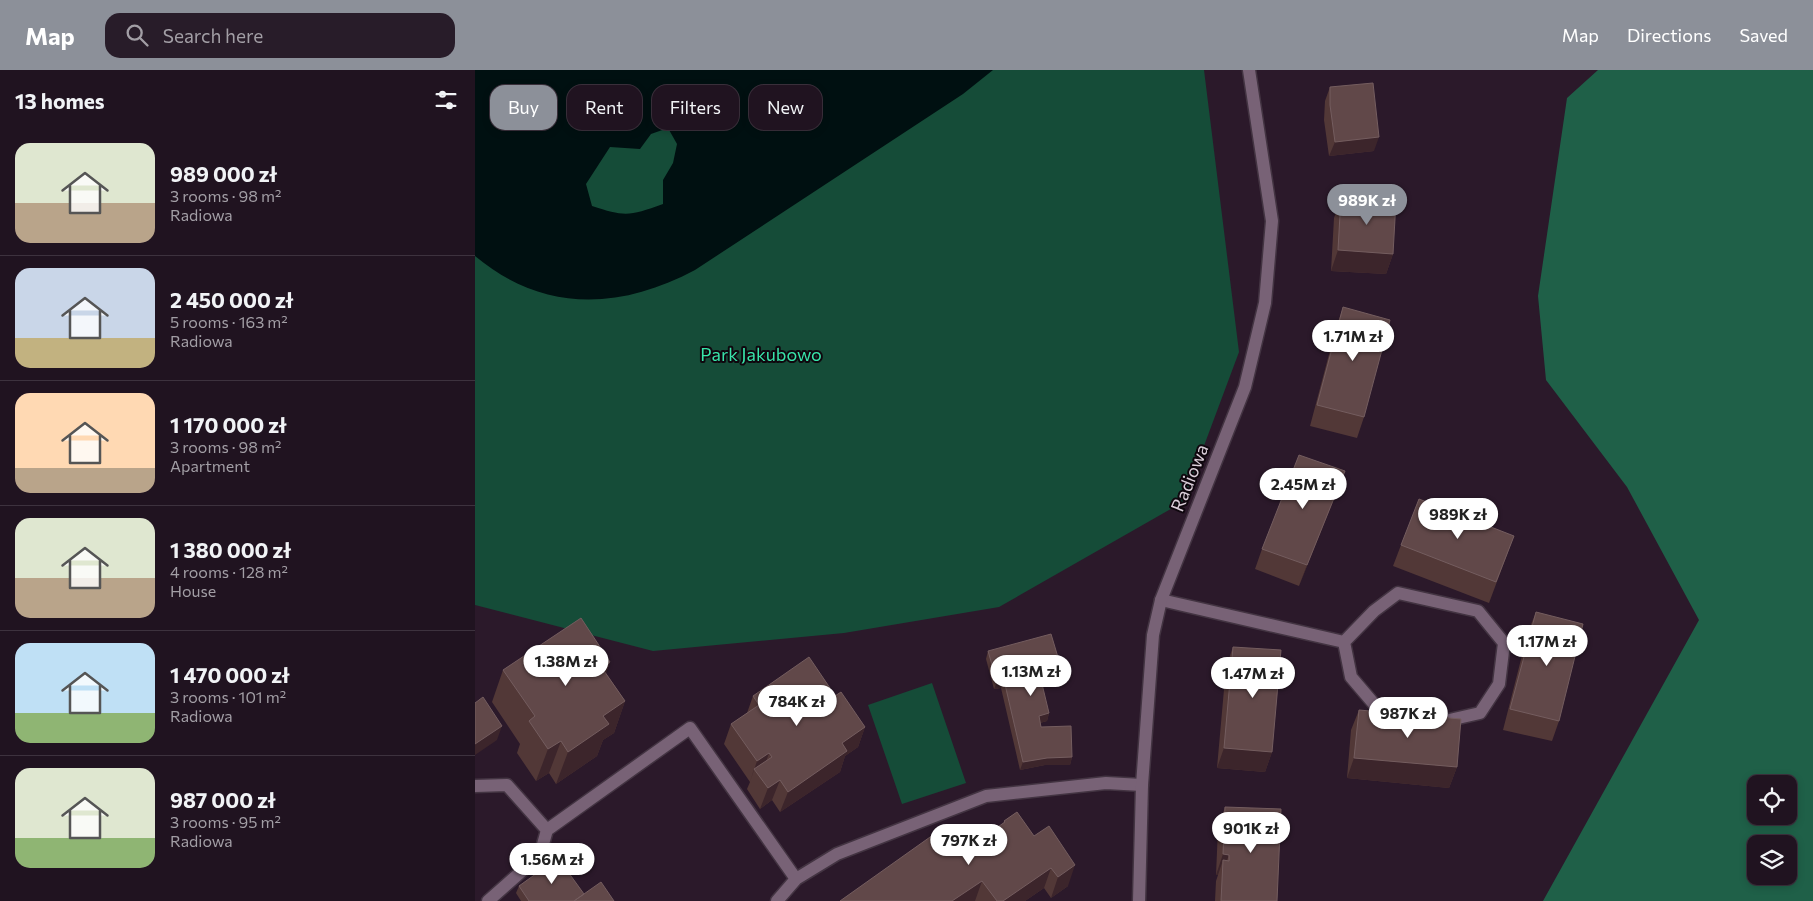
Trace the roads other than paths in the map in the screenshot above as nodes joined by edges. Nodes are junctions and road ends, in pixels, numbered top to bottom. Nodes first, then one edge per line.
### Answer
1 (1249, 70) edge
2 (1161, 600) junction
3 (1344, 642) junction
4 (1142, 785) junction
5 (475, 786) edge
6 (547, 830) junction
7 (797, 878) junction
8 (488, 901) edge
9 (777, 901) edge
10 (1139, 901) edge

1 - 2 street, Radiowa
2 - 3 street
2 - 4 street, Radiowa
3 - 3 street
4 - 7 street
4 - 10 street, Radiowa
5 - 6 street
6 - 7 street
6 - 8 street
7 - 9 street

